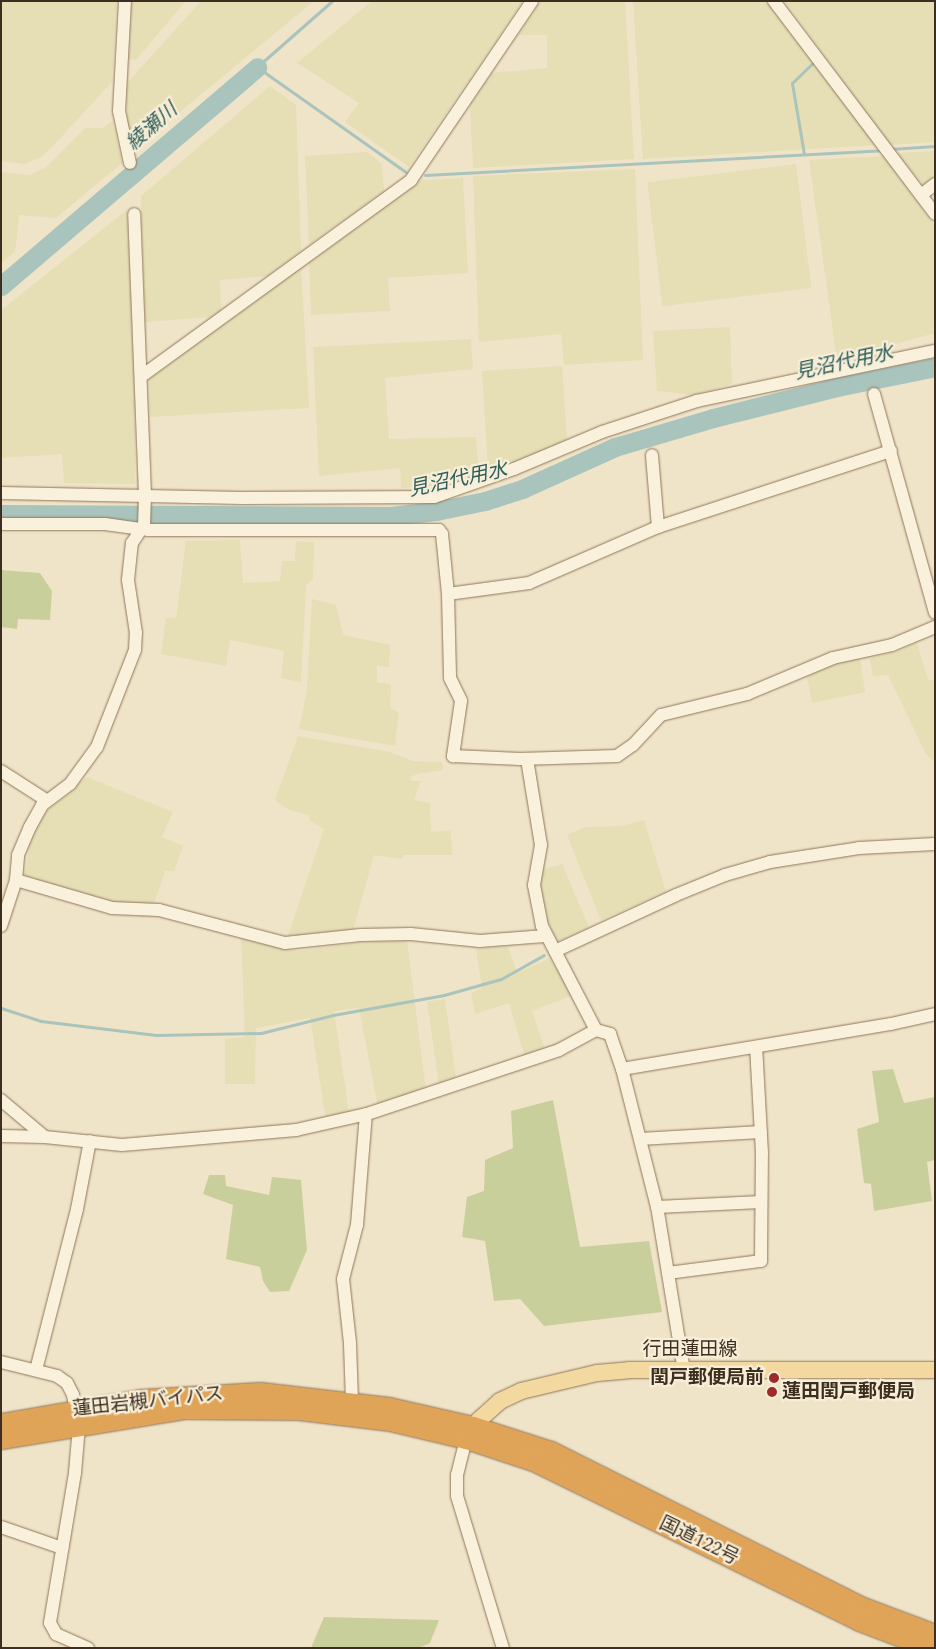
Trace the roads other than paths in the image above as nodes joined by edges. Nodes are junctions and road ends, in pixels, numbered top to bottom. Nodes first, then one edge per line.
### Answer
1 (125, 1) edge
2 (532, 1) edge
3 (774, 1) edge
4 (130, 163) dead end
5 (935, 184) edge
6 (920, 195) junction
7 (134, 214) dead end
8 (935, 214) edge
9 (935, 351) edge
10 (143, 375) junction
11 (874, 394) dead end
12 (891, 451) junction
13 (652, 455) dead end
14 (1, 493) edge
15 (146, 495) junction
16 (1, 524) edge
17 (143, 527) junction
18 (658, 527) junction
19 (448, 594) junction
20 (935, 613) edge
21 (935, 627) edge
22 (527, 759) junction
23 (1, 771) edge
24 (46, 800) junction
25 (935, 844) edge
26 (16, 880) junction
27 (1, 926) edge
28 (545, 936) junction
29 (555, 951) junction
30 (935, 1014) edge
31 (596, 1030) junction
32 (756, 1047) junction
33 (622, 1069) junction
34 (1, 1100) edge
35 (366, 1114) junction
36 (761, 1132) junction
37 (1, 1136) edge
38 (45, 1137) junction
39 (640, 1138) junction
40 (90, 1141) junction
41 (761, 1202) junction
42 (657, 1207) junction
43 (668, 1273) junction
44 (1, 1362) edge
45 (36, 1370) junction
46 (935, 1370) edge
47 (684, 1371) junction
48 (352, 1401) junction
49 (78, 1417) junction
50 (1, 1423) edge
51 (470, 1432) junction
52 (1, 1439) edge
53 (1, 1527) edge
54 (62, 1548) junction
55 (935, 1634) edge
56 (88, 1648) edge
57 (503, 1648) edge
58 (930, 1648) edge

1 - 4 street
2 - 10 street
3 - 6 street
5 - 6 street
6 - 8 street
7 - 10 street
9 - 15 street
10 - 15 street
11 - 12 street
12 - 18 street
12 - 20 street
13 - 18 street
14 - 15 street
15 - 17 street
16 - 17 street
17 - 19 street
17 - 24 street
18 - 19 street
19 - 22 street
21 - 22 street
22 - 28 street
23 - 24 street
24 - 26 street
25 - 29 street
26 - 27 street
26 - 28 street
28 - 29 street
29 - 31 street
30 - 32 street
31 - 33 street
31 - 35 street
32 - 33 street
32 - 36 street
33 - 39 street
34 - 38 street
35 - 40 street
35 - 48 street
36 - 39 street
36 - 41 street
37 - 38 street
38 - 40 street
39 - 42 street
40 - 45 street
41 - 42 street
41 - 43 street
42 - 43 street
43 - 47 street
44 - 45 street
45 - 49 street
46 - 47 main road, 行田蓮田線
47 - 51 main road, 行田蓮田線
48 - 49 highway, 蓮田岩槻バイパス
48 - 51 highway, 蓮田岩槻バイパス
49 - 50 highway, 蓮田岩槻バイパス
49 - 51 highway, 蓮田岩槻バイパス
49 - 52 highway, 蓮田岩槻バイパス
49 - 54 street
51 - 55 highway, 国道122号
51 - 57 street
51 - 58 highway, 国道122号
53 - 54 street
54 - 56 street

